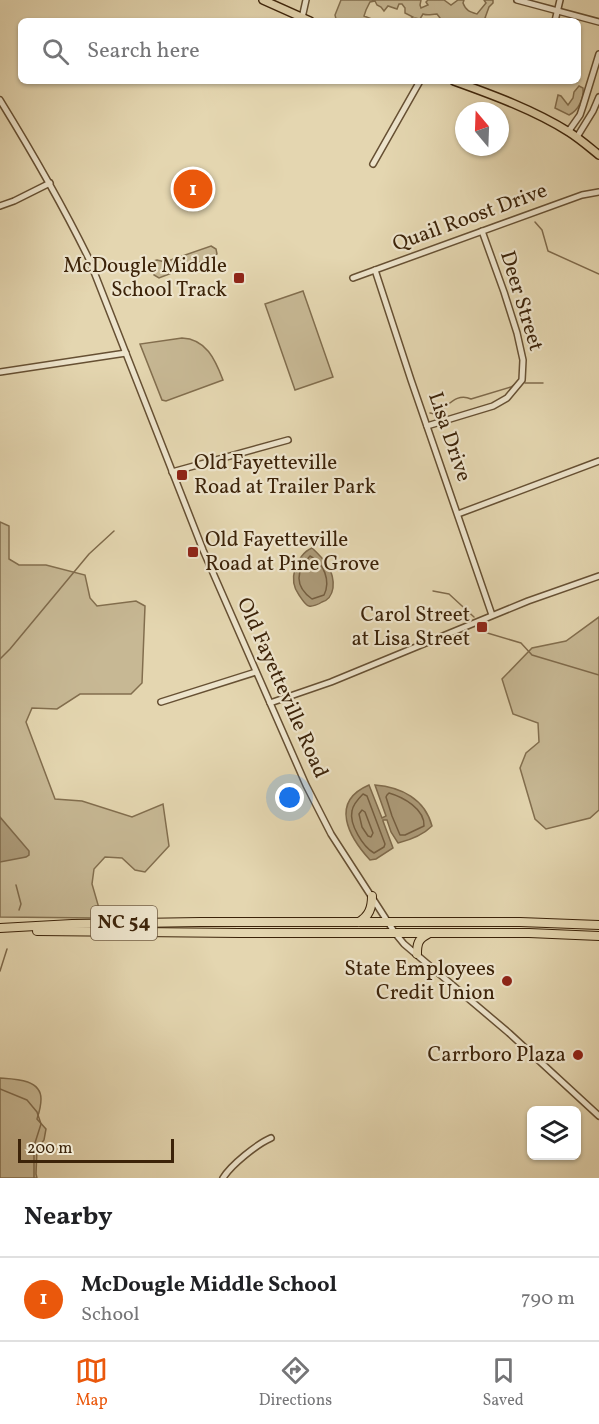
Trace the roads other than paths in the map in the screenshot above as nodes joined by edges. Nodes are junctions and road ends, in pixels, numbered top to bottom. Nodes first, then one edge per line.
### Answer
1 (262, 0) edge
2 (306, 0) edge
3 (517, 0) edge
4 (560, 0) edge
5 (557, 11) junction
6 (302, 18) joint
7 (556, 18) edge
8 (599, 22) edge
9 (599, 54) edge
10 (597, 66) edge
11 (418, 84) edge
12 (461, 84) edge
13 (587, 96) junction
14 (598, 98) edge
15 (0, 100) edge
16 (568, 132) junction
17 (577, 137) junction
18 (599, 155) edge
19 (373, 164) dead end
20 (50, 183) junction
21 (599, 192) edge
22 (0, 206) edge
23 (482, 231) junction
24 (375, 270) junction
25 (352, 278) dead end
26 (126, 353) junction
27 (0, 372) edge
28 (427, 426) junction
29 (288, 440) dead end
30 (599, 461) edge
31 (172, 472) junction
32 (458, 514) junction
33 (599, 576) edge
34 (492, 615) junction
35 (256, 672) junction
36 (161, 702) dead end
37 (270, 703) junction
38 (372, 896) junction
39 (358, 922) junction
40 (389, 922) junction
41 (599, 925) edge
42 (4, 928) edge
43 (395, 933) junction
44 (430, 933) junction
45 (599, 936) edge
46 (417, 954) junction
47 (599, 1116) edge
48 (271, 1138) dead end
49 (223, 1178) edge

1 - 6 main road
2 - 6 street
3 - 5 street
4 - 5 street
5 - 7 street
5 - 8 street
9 - 10 street
10 - 13 street
11 - 19 street
12 - 16 main road
13 - 14 street
13 - 16 street
14 - 17 street
15 - 20 street, Old Fayetteville Road
16 - 17 main road
17 - 18 main road
20 - 22 street
20 - 26 street, Old Fayetteville Road
21 - 23 street, Quail Roost Drive
23 - 24 street, Quail Roost Drive
23 - 28 street, Deer Street
24 - 25 street, Quail Roost Drive
24 - 28 street, Lisa Drive
26 - 27 street
26 - 31 street, Old Fayetteville Road
28 - 32 street, Lisa Drive
29 - 31 street
30 - 32 street
31 - 35 street, Old Fayetteville Road
32 - 34 street, Lisa Drive
33 - 34 street
34 - 37 street
35 - 36 street
35 - 37 street, Old Fayetteville Road
37 - 38 street, Old Fayetteville Road
38 - 39 highway
38 - 40 street, Old Fayetteville Road
39 - 40 highway, NC 54
39 - 42 highway, NC 54
40 - 41 highway, NC 54
40 - 43 street, Old Fayetteville Road
42 - 43 highway, NC 54
43 - 44 highway, NC 54
43 - 46 street, Old Fayetteville Road
44 - 45 highway, NC 54
44 - 46 highway
46 - 47 street, Old Fayetteville Road
48 - 49 street

